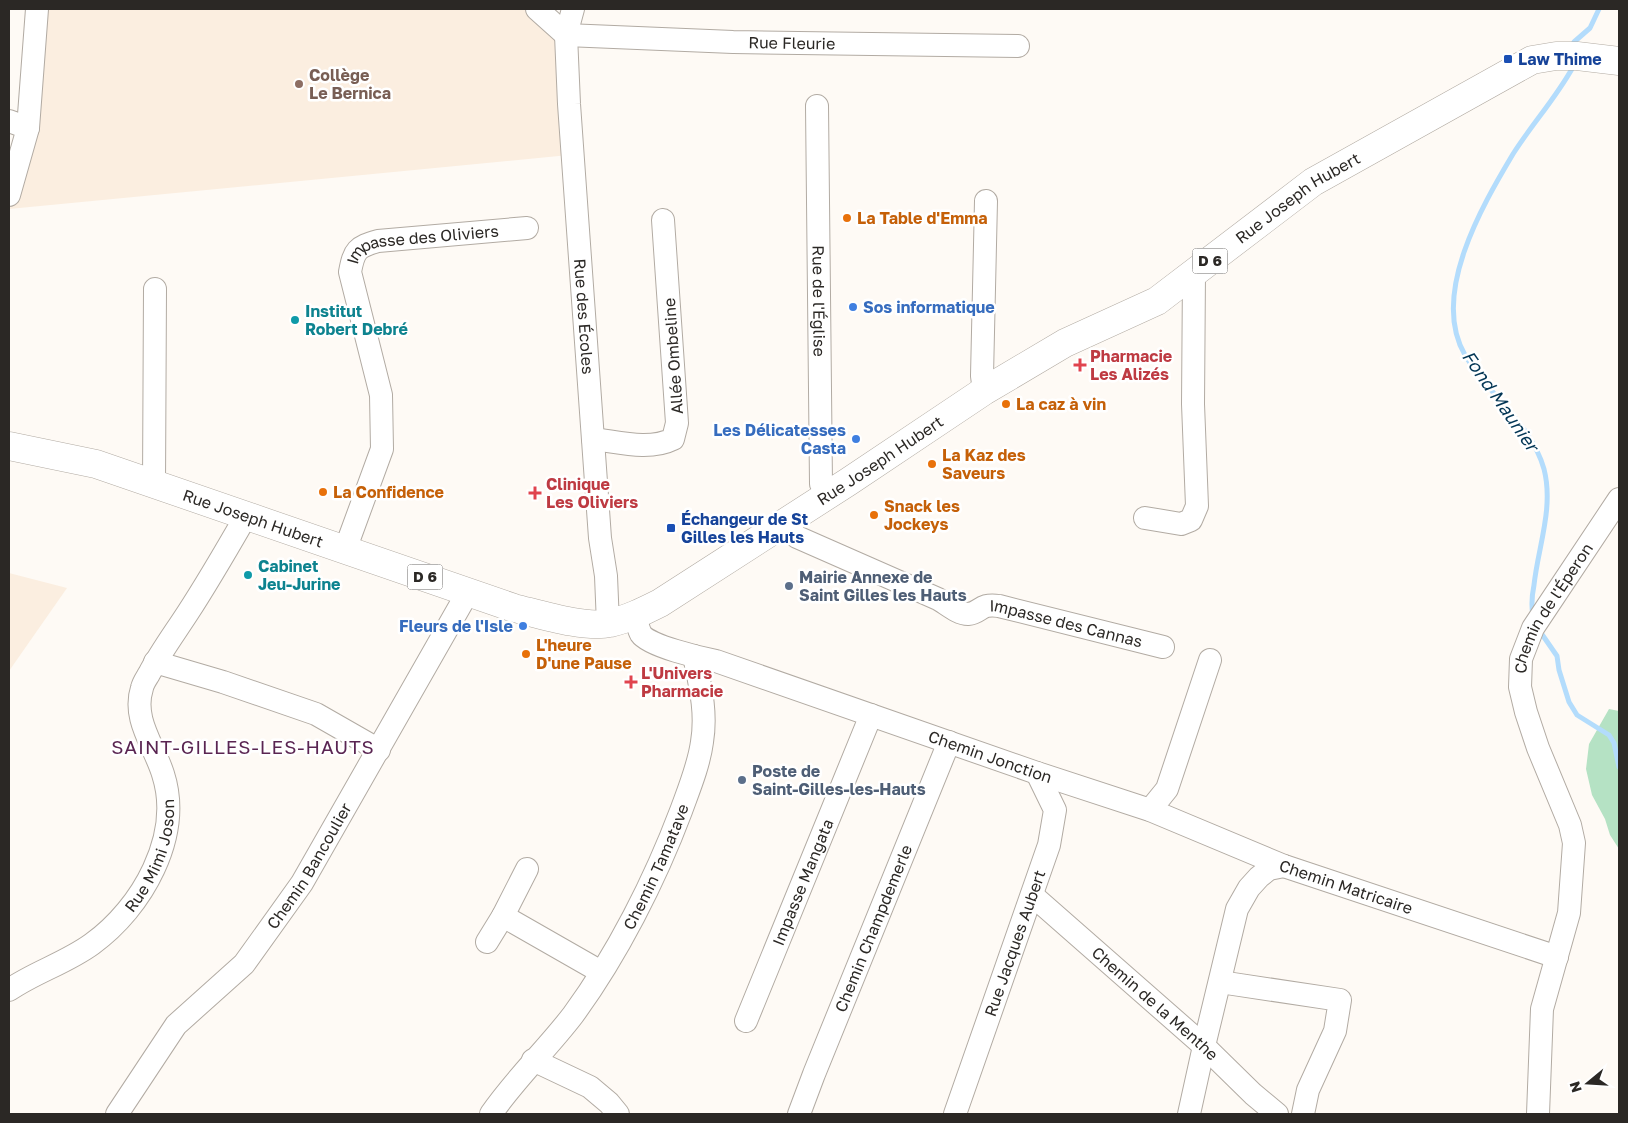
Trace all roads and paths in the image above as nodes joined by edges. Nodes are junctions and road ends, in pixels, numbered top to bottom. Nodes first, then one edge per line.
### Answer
1 (37, 9) edge
2 (537, 9) edge
3 (573, 9) edge
4 (566, 35) junction
5 (1018, 46) dead end
6 (1619, 61) edge
7 (817, 106) dead end
8 (18, 125) edge
9 (9, 195) edge
10 (986, 201) dead end
11 (663, 220) dead end
12 (527, 228) dead end
13 (1194, 273) junction
14 (156, 289) dead end
15 (984, 390) junction
16 (9, 427) edge
17 (593, 439) junction
18 (9, 446) edge
19 (96, 464) junction
20 (154, 483) junction
21 (827, 496) junction
22 (1619, 499) edge
23 (246, 516) junction
24 (1145, 518) dead end
25 (782, 524) junction
26 (346, 550) junction
27 (468, 592) junction
28 (635, 615) junction
29 (608, 624) junction
30 (1163, 646) dead end
31 (694, 656) junction
32 (1210, 660) dead end
33 (155, 662) junction
34 (870, 715) junction
35 (949, 742) junction
36 (379, 750) junction
37 (1037, 773) junction
38 (1150, 810) junction
39 (1284, 866) junction
40 (527, 868) dead end
41 (1032, 895) junction
42 (503, 916) junction
43 (487, 942) dead end
44 (1557, 956) junction
45 (601, 972) junction
46 (1220, 982) junction
47 (9, 990) edge
48 (746, 1020) dead end
49 (1204, 1046) junction
50 (534, 1060) junction
51 (118, 1114) edge
52 (491, 1114) edge
53 (618, 1114) edge
54 (799, 1114) edge
55 (955, 1114) edge
56 (1189, 1114) edge
57 (1277, 1114) edge
58 (1303, 1114) edge
59 (1538, 1114) edge

1 - 8 street
2 - 4 street
3 - 4 street, Rue des Écoles
4 - 5 street, Rue Fleurie
4 - 17 street, Rue des Écoles
6 - 13 main road, Rue Joseph Hubert / D 6
7 - 21 street, Rue de l'Église
8 - 9 street
10 - 15 street
11 - 17 street, Allée Ombeline
12 - 26 street, Impasse des Oliviers
13 - 15 main road, Rue Joseph Hubert / D 6
13 - 24 street
14 - 20 street
15 - 21 main road, Rue Joseph Hubert / D 6
16 - 19 main road, Rue Joseph Hubert / D 6
17 - 29 street, Rue des Écoles
18 - 19 main road, Rue Joseph Hubert / D 6
19 - 20 main road, Rue Joseph Hubert / D 6
20 - 23 main road, Rue Joseph Hubert / D 6
21 - 25 main road, Rue Joseph Hubert / D 6
22 - 44 street, Chemin de l'Éperon
23 - 26 main road, Rue Joseph Hubert / D 6
23 - 33 street, Rue Mimi Joson
25 - 28 main road, Rue Joseph Hubert / D 6
25 - 30 street, Impasse des Cannas
26 - 27 main road, Rue Joseph Hubert / D 6
27 - 29 main road, Rue Joseph Hubert / D 6
27 - 36 street, Chemin Bancoulier
28 - 29 main road, Rue Joseph Hubert / D 6
28 - 31 street
31 - 34 street, Chemin Jonction
31 - 45 street, Chemin Tamatave
32 - 38 street
33 - 36 street
33 - 47 street, Rue Mimi Joson
34 - 35 street, Chemin Jonction
34 - 48 street, Impasse Mangata
35 - 37 street, Chemin Jonction
35 - 54 street, Chemin Champdemerle
36 - 51 street, Chemin Bancoulier
37 - 38 street, Chemin Jonction
37 - 41 street, Rue Jacques Aubert
38 - 39 street, Chemin Jonction
39 - 44 street, Chemin Matricaire
39 - 46 street, Chemin Matricaire
40 - 42 street
41 - 49 street, Chemin de la Menthe
41 - 55 street, Rue Jacques Aubert
42 - 43 street
42 - 45 street
44 - 59 street, Chemin de l'Éperon
45 - 50 street, Chemin Tamatave
46 - 49 street, Chemin Matricaire
46 - 58 street
49 - 56 street, Chemin Matricaire
49 - 57 street, Chemin de la Menthe
50 - 52 street, Chemin Tamatave
50 - 53 street

